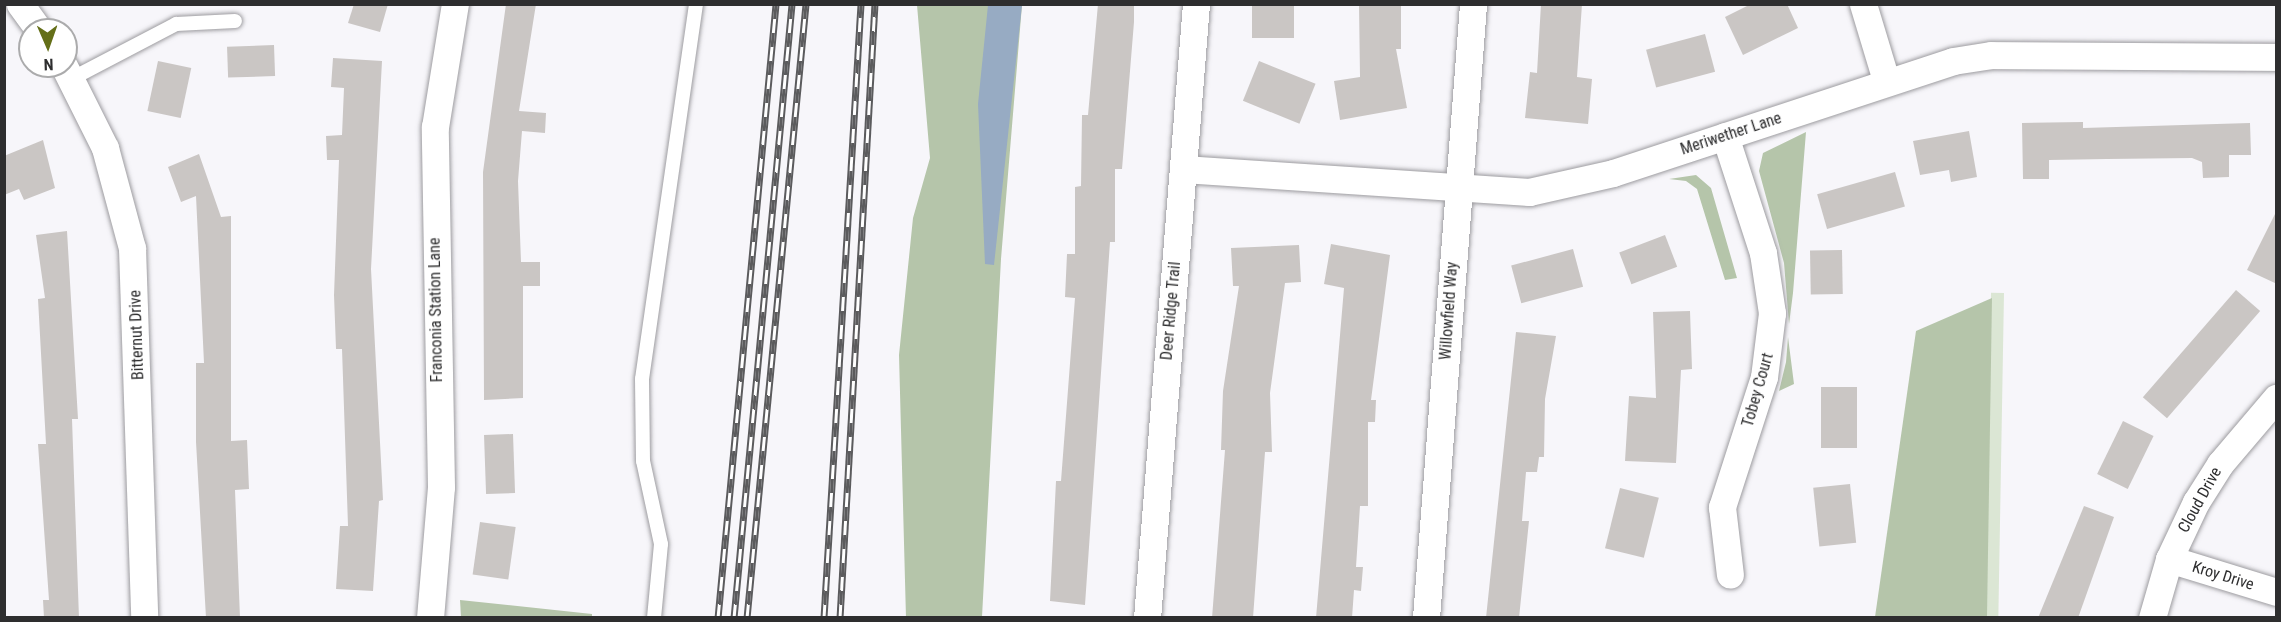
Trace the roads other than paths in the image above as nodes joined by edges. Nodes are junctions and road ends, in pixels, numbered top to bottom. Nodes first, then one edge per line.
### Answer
1 (20, 4) edge
2 (455, 4) edge
3 (696, 4) edge
4 (1196, 4) edge
5 (1473, 4) edge
6 (1863, 4) edge
7 (30, 18) edge
8 (235, 21) dead end
9 (2277, 57) edge
10 (78, 68) edge
11 (71, 78) edge
12 (1886, 80) junction
13 (1725, 136) junction
14 (1183, 169) junction
15 (1458, 188) junction
16 (2277, 398) edge
17 (2169, 559) junction
18 (1730, 575) dead end
19 (2277, 592) edge
20 (144, 618) edge
21 (430, 618) edge
22 (654, 618) edge
23 (1147, 618) edge
24 (1426, 618) edge
25 (2152, 618) edge

1 - 7 street
2 - 21 street, Franconia Station Lane
3 - 22 lane
4 - 14 street, Deer Ridge Trail
5 - 15 street, Willowfield Way
6 - 12 street
8 - 10 lane
9 - 12 street, Meriwether Lane
11 - 20 street, Bitternut Drive
12 - 13 street, Meriwether Lane
13 - 15 street, Meriwether Lane
13 - 18 street, Tobey Court
14 - 15 street, Meriwether Lane
14 - 23 street, Deer Ridge Trail
15 - 24 street, Willowfield Way
16 - 17 street, Cloud Drive
17 - 19 street, Kroy Drive
17 - 25 street, Cloud Drive

